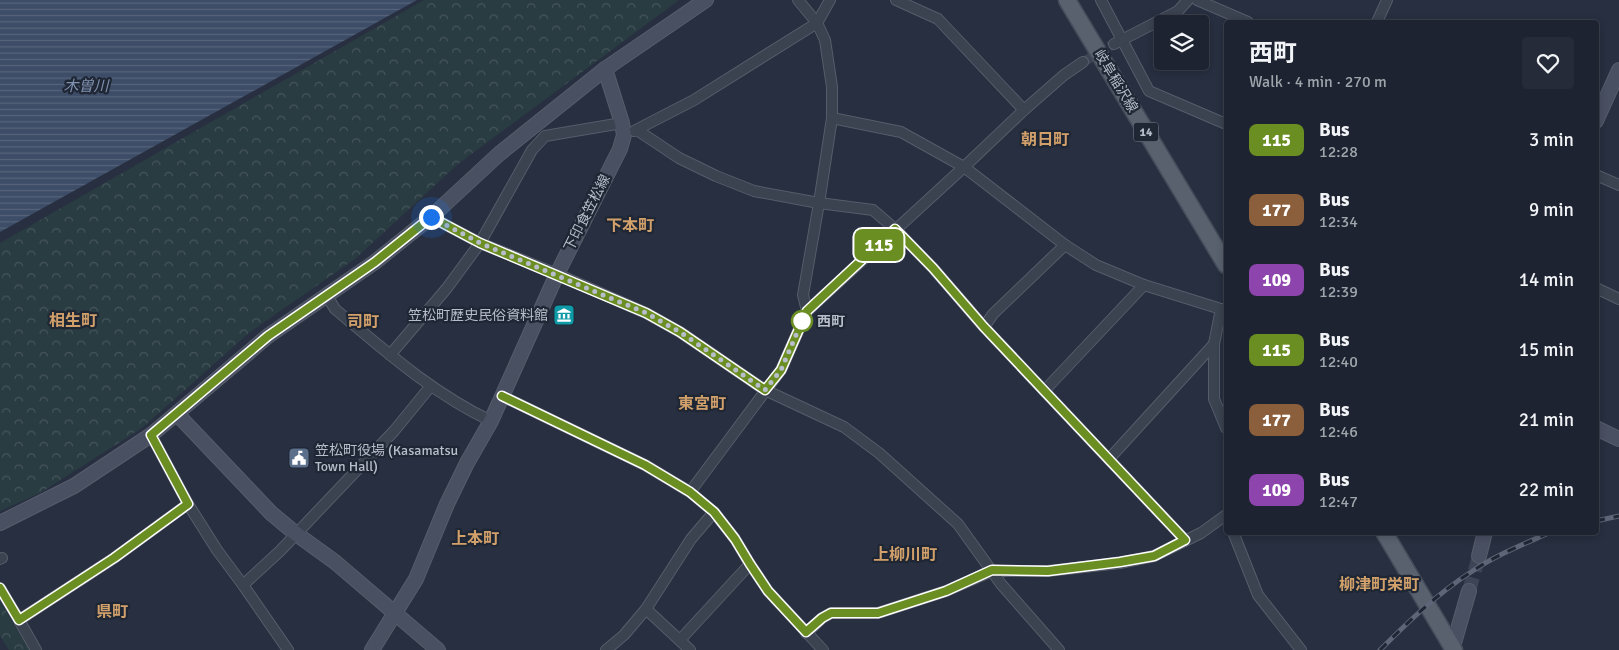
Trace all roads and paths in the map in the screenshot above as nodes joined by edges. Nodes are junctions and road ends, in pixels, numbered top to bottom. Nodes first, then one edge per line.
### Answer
1 (706, 0) edge
2 (798, 0) edge
3 (830, 0) edge
4 (896, 0) edge
5 (1067, 0) edge
6 (1101, 0) edge
7 (1188, 0) edge
8 (1197, 0) edge
9 (1387, 0) edge
10 (1243, 20) edge
11 (1378, 20) edge
12 (817, 23) junction
13 (1118, 41) junction
14 (1083, 62) tunnel mouth
15 (605, 69) junction
16 (1619, 70) edge
17 (1024, 110) junction
18 (1599, 114) edge
19 (832, 118) junction
20 (1224, 123) edge
21 (623, 129) junction
22 (637, 130) junction
23 (964, 167) junction
24 (1599, 176) edge
25 (1619, 185) edge
26 (819, 203) junction
27 (431, 217) junction
28 (895, 229) junction
29 (480, 243) junction
30 (1065, 245) junction
31 (1224, 262) edge
32 (557, 274) junction
33 (1144, 285) junction
34 (1599, 289) edge
35 (326, 296) junction
36 (1619, 299) edge
37 (1224, 309) edge
38 (807, 311) junction
39 (984, 327) junction
40 (1214, 344) junction
41 (390, 355) junction
42 (430, 386) junction
43 (765, 390) junction
44 (1044, 391) junction
45 (502, 396) junction
46 (177, 414) junction
47 (491, 421) junction
48 (1224, 423) edge
49 (1599, 429) edge
50 (151, 435) junction
51 (1619, 439) edge
52 (1109, 459) junction
53 (690, 492) junction
54 (188, 504) junction
55 (714, 512) junction
56 (1224, 516) edge
57 (0, 523) edge
58 (295, 534) junction
59 (1234, 535) edge
60 (1386, 535) edge
61 (1484, 535) edge
62 (1185, 540) junction
63 (1479, 556) tunnel mouth
64 (750, 564) junction
65 (992, 570) junction
66 (243, 584) junction
67 (0, 588) edge
68 (1469, 591) tunnel mouth
69 (646, 609) junction
70 (396, 613) junction
71 (19, 620) junction
72 (806, 632) junction
73 (680, 640) junction
74 (1453, 649) edge
75 (36, 650) edge
76 (288, 650) edge
77 (372, 650) edge
78 (438, 650) edge
79 (606, 650) edge
80 (690, 650) edge
81 (823, 650) edge
82 (1059, 650) edge
83 (1301, 650) edge

1 - 15 street
2 - 12 street
3 - 12 street
4 - 17 street
5 - 31 main road, 岐阜稲沢線 / 14
6 - 13 street
7 - 13 street
8 - 10 street
9 - 11 street
12 - 19 street
12 - 22 street
13 - 20 street
14 - 17 street
15 - 21 street
15 - 27 street
16 - 18 street
17 - 23 street
19 - 23 street
19 - 26 street
21 - 22 street
21 - 29 street
21 - 32 street, 下印食笠松線
22 - 26 street
23 - 28 street
23 - 30 street
24 - 25 street
26 - 28 street
26 - 38 street
27 - 29 street
27 - 35 street
28 - 38 street
28 - 39 street
29 - 32 street
29 - 41 street
30 - 33 street
30 - 39 street
32 - 43 street
32 - 45 street, 下印食笠松線
33 - 37 street
33 - 44 street
34 - 36 street
35 - 41 street
35 - 46 street
37 - 40 street
38 - 43 street
39 - 44 street
40 - 48 street
40 - 52 street
41 - 42 street
42 - 47 street
42 - 58 street
43 - 53 street
43 - 65 street
44 - 52 street
45 - 47 street, 下印食笠松線
45 - 53 street
46 - 50 street
46 - 58 street
47 - 70 street, 下印食笠松線
49 - 51 street
50 - 54 street
50 - 57 street
52 - 62 street
53 - 55 street
54 - 66 street
54 - 71 street
55 - 64 street
55 - 69 street
56 - 62 street
58 - 66 street
58 - 70 street
59 - 83 street
60 - 74 main road
61 - 63 street
62 - 65 street
64 - 72 street
64 - 73 street
65 - 72 street
65 - 82 street
66 - 76 street
67 - 71 street
68 - 74 street
69 - 73 street
69 - 79 street
70 - 77 street, 下印食笠松線
70 - 78 street
71 - 75 street
72 - 81 street
73 - 80 street

